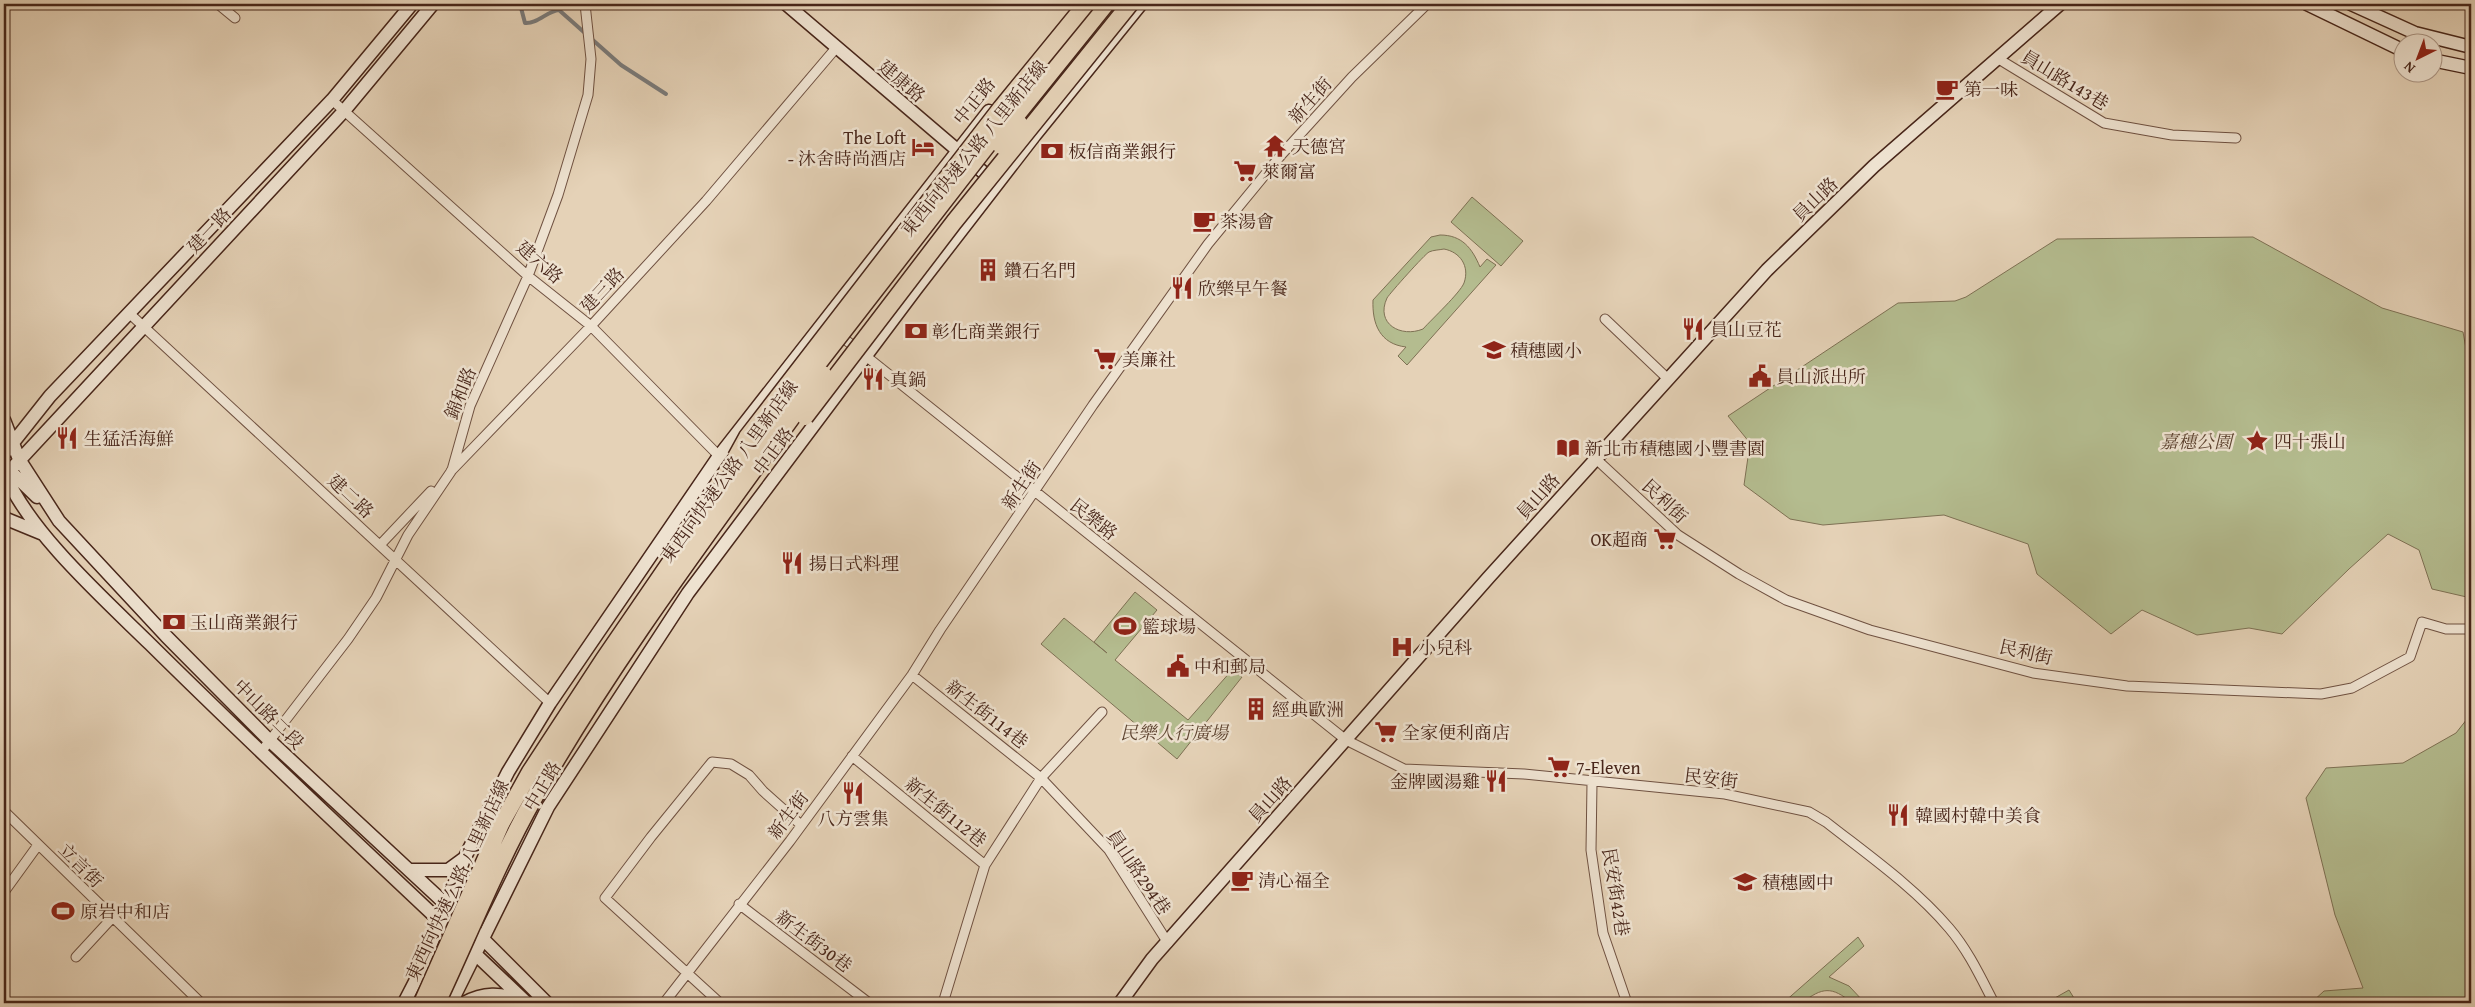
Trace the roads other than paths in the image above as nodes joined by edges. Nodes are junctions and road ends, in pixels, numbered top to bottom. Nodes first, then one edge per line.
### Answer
1 (218, 4) edge
2 (412, 4) edge
3 (433, 4) edge
4 (585, 4) edge
5 (786, 4) edge
6 (1076, 4) edge
7 (1086, 4) edge
8 (1101, 4) edge
9 (1106, 4) edge
10 (1117, 4) edge
11 (1130, 4) edge
12 (1141, 4) edge
13 (1427, 4) edge
14 (2060, 4) edge
15 (2307, 4) edge
16 (2351, 4) edge
17 (235, 18) dead end
18 (2392, 45) edge
19 (836, 48) junction
20 (2471, 48) edge
21 (1998, 58) junction
22 (2442, 62) edge
23 (2471, 68) edge
24 (332, 100) junction
25 (344, 111) junction
26 (2236, 138) dead end
27 (957, 149) junction
28 (976, 166) junction
29 (997, 184) junction
30 (528, 276) junction
31 (130, 314) junction
32 (1606, 319) dead end
33 (823, 322) junction
34 (144, 326) junction
35 (591, 326) junction
36 (843, 338) junction
37 (865, 357) junction
38 (1668, 379) junction
39 (4, 420) edge
40 (23, 432) junction
41 (8, 449) edge
42 (719, 456) junction
43 (1595, 458) junction
44 (19, 459) junction
45 (452, 470) junction
46 (5, 472) edge
47 (717, 494) junction
48 (1035, 494) junction
49 (49, 506) junction
50 (723, 514) junction
51 (4, 518) edge
52 (43, 534) junction
53 (380, 545) junction
54 (395, 560) junction
55 (2471, 630) edge
56 (912, 675) junction
57 (550, 703) junction
58 (1102, 712) dead end
59 (269, 740) junction
60 (1346, 740) junction
61 (261, 752) junction
62 (852, 756) junction
63 (1041, 778) junction
64 (1592, 783) junction
65 (4, 811) edge
66 (801, 825) junction
67 (38, 845) junction
68 (464, 859) junction
69 (985, 865) junction
70 (410, 870) junction
71 (4, 892) edge
72 (739, 904) junction
73 (447, 905) junction
74 (112, 918) junction
75 (440, 921) junction
76 (465, 922) junction
77 (458, 938) junction
78 (483, 939) junction
79 (1168, 943) junction
80 (475, 954) junction
81 (76, 957) dead end
82 (420, 972) junction
83 (687, 972) junction
84 (457, 1000) edge
85 (526, 1002) edge
86 (201, 1003) edge
87 (404, 1003) edge
88 (422, 1003) edge
89 (437, 1003) edge
90 (547, 1003) edge
91 (664, 1003) edge
92 (720, 1003) edge
93 (869, 1003) edge
94 (943, 1003) edge
95 (1120, 1003) edge
96 (1627, 1003) edge
97 (1994, 1003) edge

1 - 17 street
2 - 24 main road, 建一路
3 - 25 main road, 建一路
4 - 30 street, 錦和路
5 - 19 main road, 建康路
6 - 27 main road, 中正路
7 - 47 highway, bridge
8 - 47 highway, 東西向快速公路 八里新店線, bridge
9 - 28 highway
10 - 50 highway, 東西向快速公路 八里新店線, bridge
11 - 50 highway, bridge
12 - 29 main road, 中正路
13 - 48 street, 新生街
14 - 21 main road, 員山路
15 - 18 main road
16 - 20 main road
19 - 27 main road, 建康路
19 - 35 street, 建三路
21 - 26 street, 員山路143巷
21 - 38 main road, 員山路
22 - 23 main road
24 - 25 street, 建六路
24 - 31 main road, 建一路
25 - 30 street, 建六路
25 - 34 main road, 建一路
27 - 28 main road, 建康路
27 - 33 main road, 中正路
28 - 29 main road, 建康路
28 - 36 main road
29 - 37 main road, 中正路
30 - 35 street, 建六路
30 - 45 street, 錦和路
31 - 34 street, 建二路
31 - 40 main road, 建一路
32 - 38 street
33 - 36 street, 民樂路
33 - 42 main road, 中正路
34 - 44 main road, 建一路
34 - 53 street, 建二路
35 - 42 street, 建六路
35 - 45 street, 建三路
36 - 37 street, 民樂路
36 - 76 main road
37 - 48 street, 民樂路
37 - 78 main road, 中正路
38 - 43 main road, 員山路
39 - 40 main road
39 - 41 main road, 中山路二段
40 - 41 main road, 建一路
41 - 44 main road, 中山路二段
42 - 57 main road, 中正路
43 - 55 street, 民利街
43 - 60 main road, 員山路
44 - 46 main road, 建一路
44 - 49 main road, 中山路二段
45 - 53 street, 建三路
45 - 54 street, 錦和路
46 - 49 main road
46 - 52 main road, 中山路二段
47 - 88 highway, 東西向快速公路 八里新店線, bridge
48 - 56 street, 新生街
48 - 60 street, 民樂路
49 - 59 main road, 中山路二段
50 - 89 highway, 東西向快速公路 八里新店線, bridge
51 - 52 main road
52 - 61 main road, 中山路二段
53 - 54 street, 建二路
54 - 57 street, 建二路
54 - 59 street, 錦和路
56 - 62 street, 新生街
56 - 63 street, 新生街114巷
57 - 68 main road, 中正路
58 - 63 street, 新生街112巷
59 - 61 street, 錦和路
59 - 70 main road, 中山路二段
60 - 64 street, 民安街
60 - 79 main road, 員山路
61 - 75 main road, 中山路二段
62 - 66 street, 新生街
62 - 69 street, 新生街112巷
63 - 69 street, 新生街112巷
63 - 79 street, 員山路294巷
64 - 96 street, 民安街42巷
64 - 97 street, 民安街
65 - 67 street, 立言街
66 - 72 street, 新生街
66 - 83 street
67 - 71 street
67 - 74 street, 立言街
68 - 70 main road
68 - 73 main road, 中正路
69 - 94 street
70 - 73 main road, 中山路二段
72 - 83 street, 新生街
72 - 93 street, 新生街30巷
73 - 75 main road, 中正路
73 - 76 main road, 中山路二段
74 - 81 street
74 - 86 street, 立言街
75 - 77 main road, 中山路二段
75 - 82 main road, 中正路
76 - 77 main road
76 - 78 main road, 中山路二段
77 - 80 main road, 中山路二段
77 - 82 main road
77 - 84 main road
78 - 80 main road, 中正路
78 - 90 main road, 中山路二段
79 - 95 main road, 員山路
80 - 84 main road, 中正路
80 - 85 main road, 中山路二段
82 - 87 main road, 中正路
83 - 91 street, 新生街
83 - 92 street
84 - 85 main road

